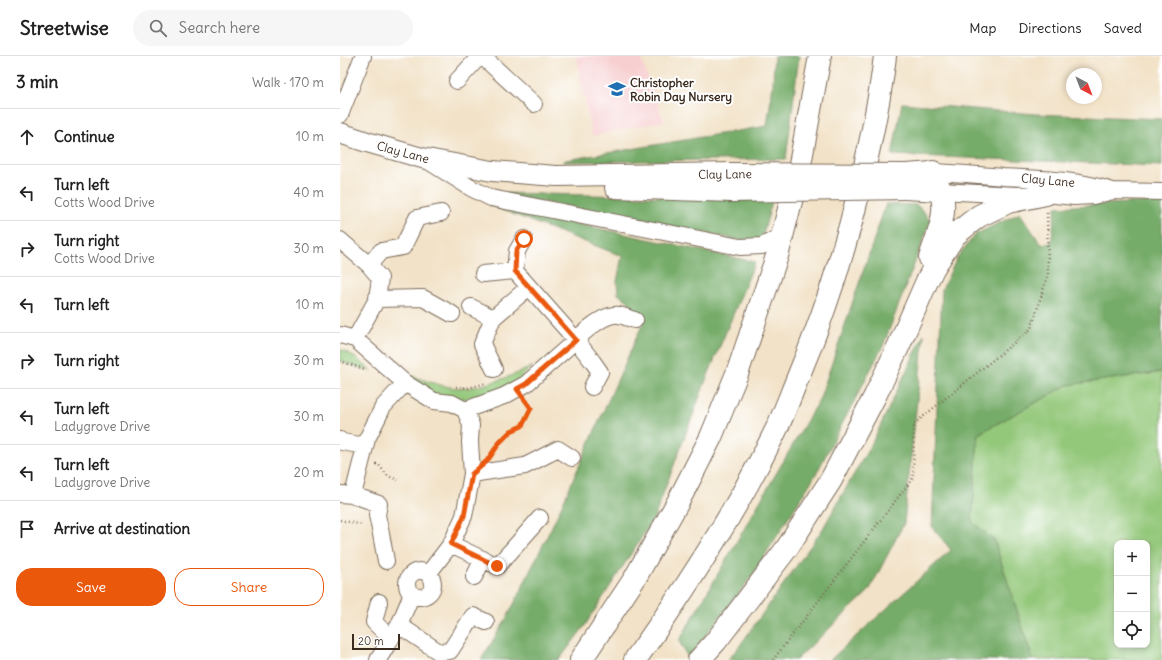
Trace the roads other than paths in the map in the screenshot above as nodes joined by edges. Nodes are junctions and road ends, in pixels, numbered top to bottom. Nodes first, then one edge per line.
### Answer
1 (363, 56) edge
2 (481, 56) edge
3 (820, 56) edge
4 (885, 56) edge
5 (457, 81) dead end
6 (534, 104) dead end
7 (340, 115) edge
8 (340, 133) edge
9 (340, 147) edge
10 (422, 158) junction
11 (456, 179) junction
12 (937, 182) junction
13 (733, 183) junction
14 (1113, 191) junction
15 (1162, 192) edge
16 (1046, 194) junction
17 (441, 213) dead end
18 (783, 235) junction
19 (524, 239) dead end
20 (340, 240) edge
21 (369, 265) junction
22 (515, 271) junction
23 (483, 274) dead end
24 (927, 281) junction
25 (529, 287) junction
26 (377, 299) junction
27 (471, 307) dead end
28 (452, 314) dead end
29 (493, 318) junction
30 (634, 320) dead end
31 (347, 337) edge
32 (576, 340) junction
33 (494, 375) road end
34 (405, 383) junction
35 (592, 387) dead end
36 (466, 410) junction
37 (340, 440) edge
38 (363, 454) junction
39 (572, 458) dead end
40 (472, 474) junction
41 (347, 494) edge
42 (540, 518) dead end
43 (451, 544) junction
44 (483, 559) junction
45 (386, 561) dead end
46 (474, 577) dead end
47 (379, 602) dead end
48 (486, 622) dead end
49 (395, 632) junction
50 (378, 660) edge
51 (581, 660) edge
52 (635, 660) edge
53 (699, 660) edge

1 - 7 street
2 - 5 street
2 - 6 street
3 - 18 highway
4 - 52 highway
8 - 10 main road, Clay Lane
9 - 11 main road, Clay Lane
10 - 11 street
10 - 13 main road, Clay Lane
11 - 13 main road, Clay Lane
11 - 18 street
12 - 13 main road, Clay Lane, bridge
12 - 14 street, Clay Lane
12 - 16 street, Clay Lane
12 - 24 highway
14 - 15 street, Clay Lane
14 - 16 street, Clay Lane
16 - 24 highway
17 - 21 street
18 - 51 highway
19 - 22 street
20 - 21 street
21 - 26 street
22 - 23 street
22 - 25 street
24 - 53 highway
25 - 29 street
25 - 32 street
26 - 28 street
26 - 31 street
27 - 29 street
29 - 33 street
30 - 32 street
31 - 34 street
32 - 35 street
32 - 36 street
34 - 36 street
34 - 38 street
36 - 40 street
37 - 38 street
38 - 41 street
39 - 40 street
40 - 43 street
41 - 45 street
42 - 44 street
43 - 44 street
43 - 49 street
44 - 46 street
47 - 49 street
48 - 49 street
49 - 50 street

